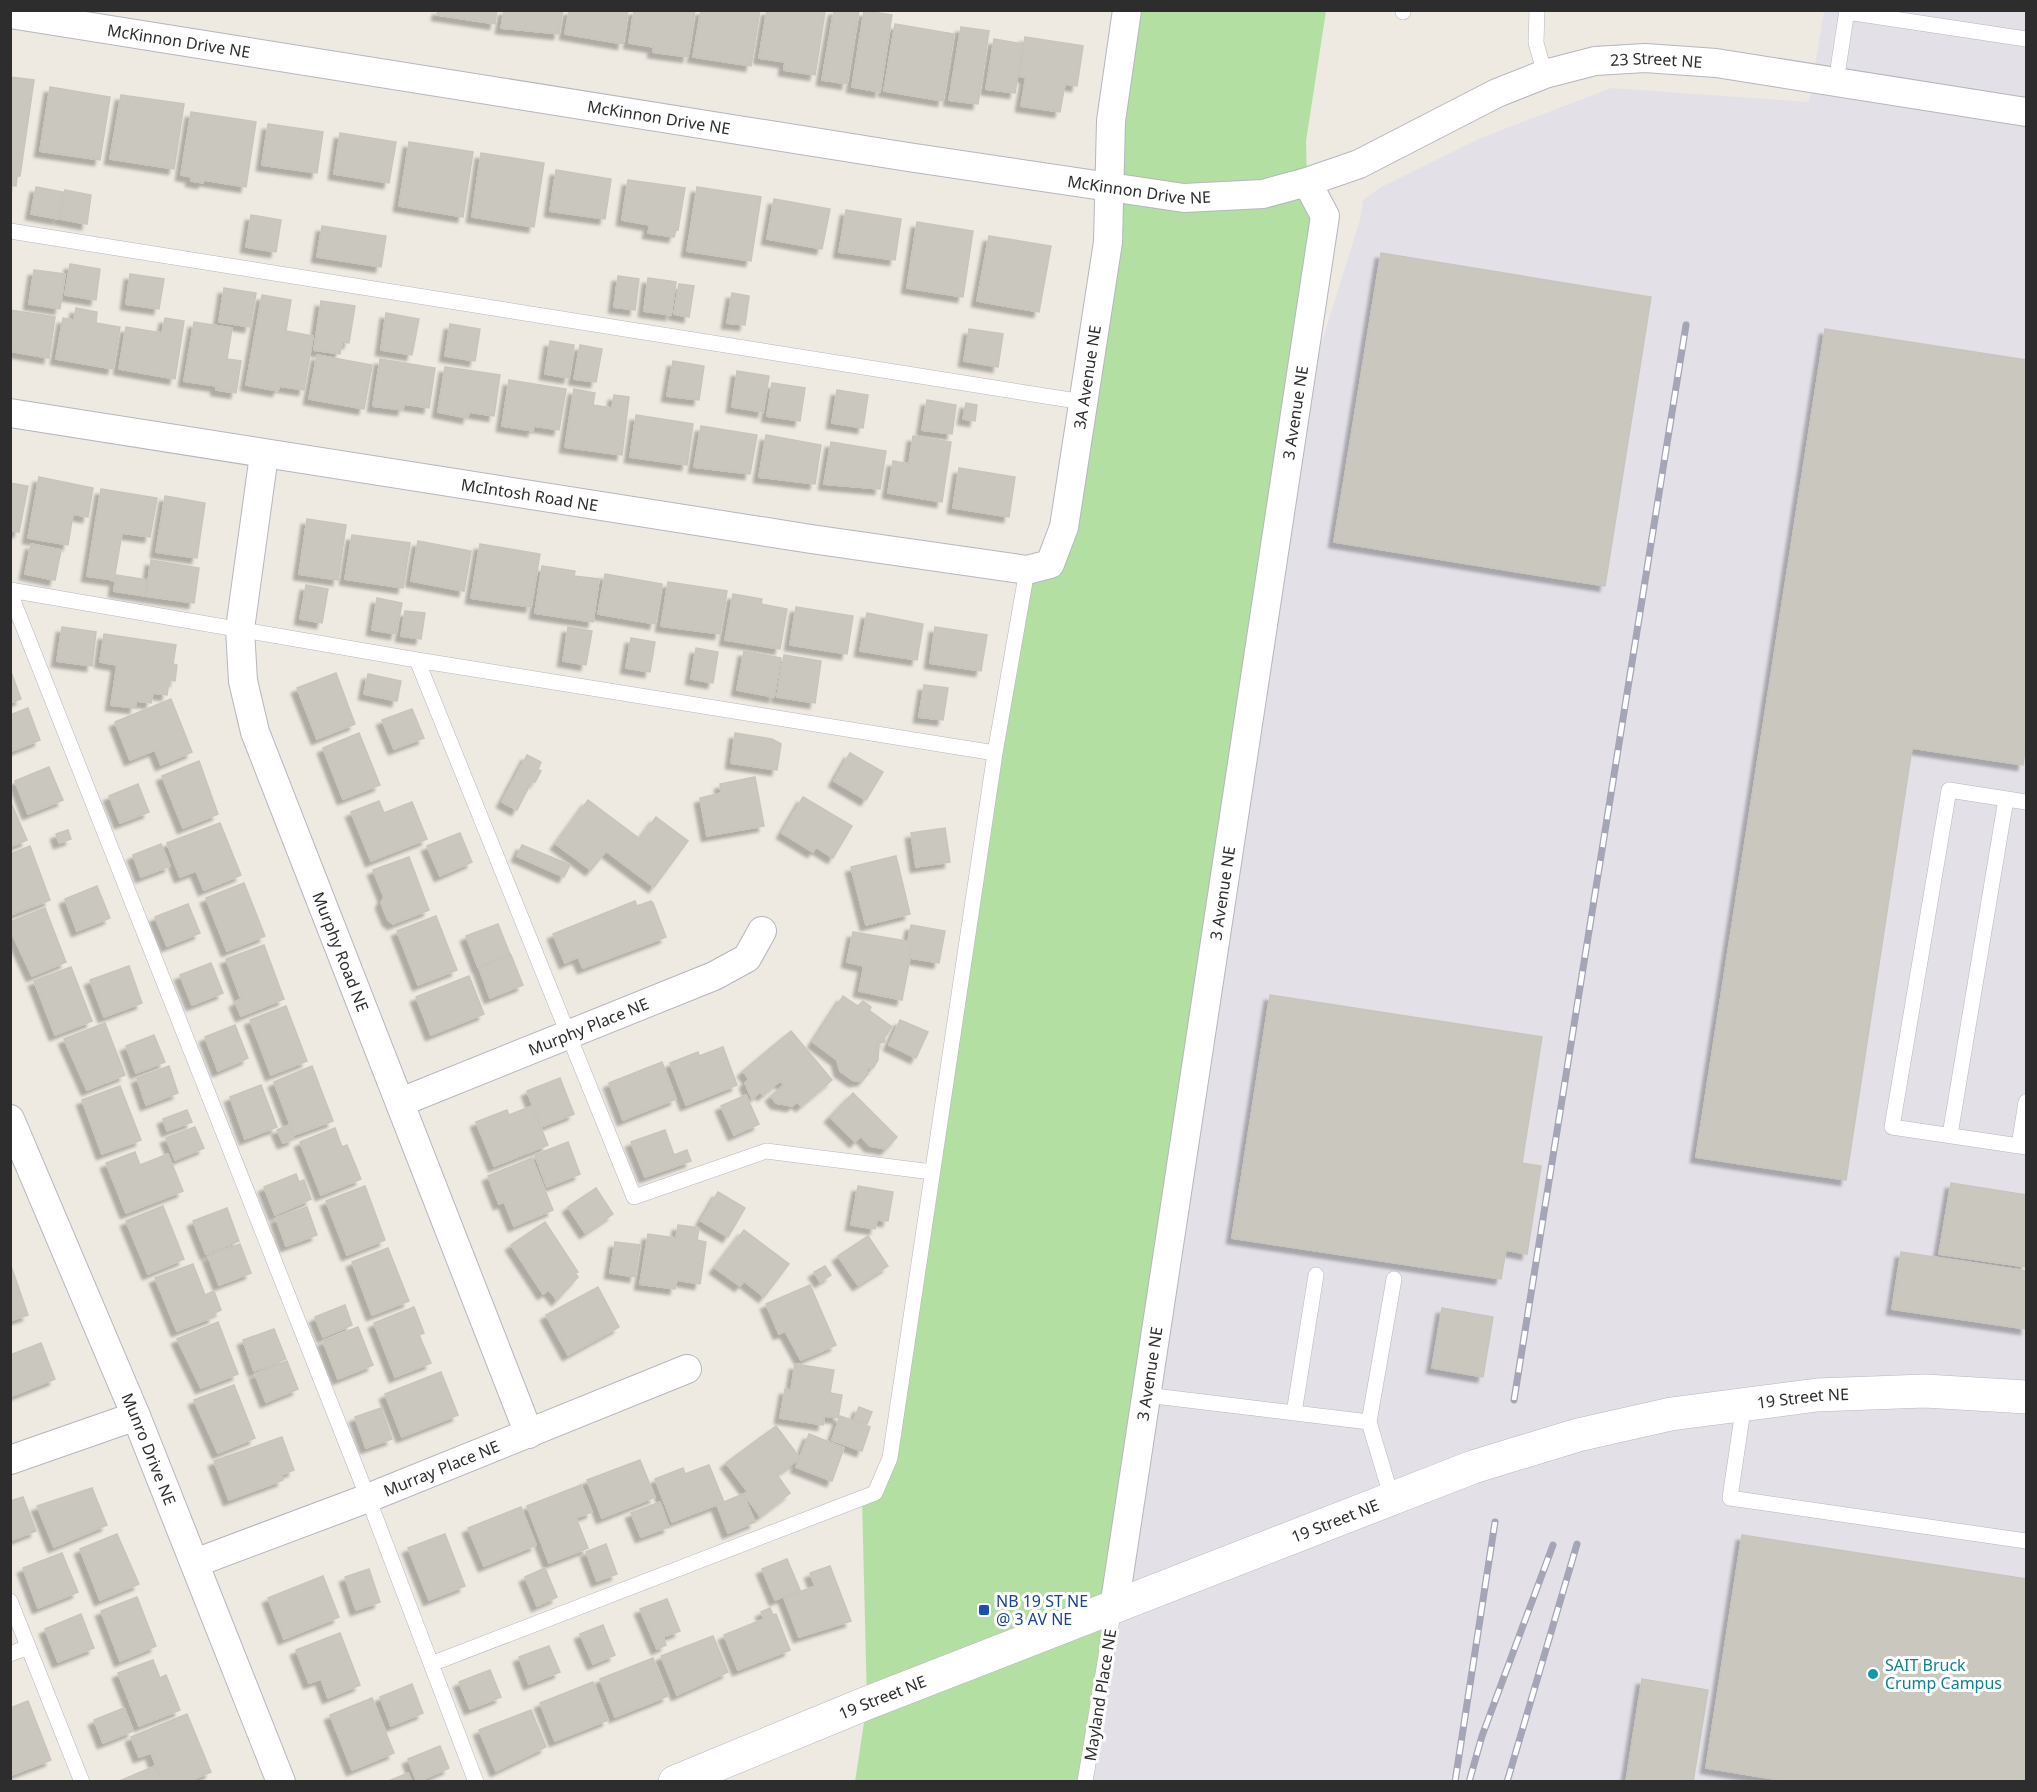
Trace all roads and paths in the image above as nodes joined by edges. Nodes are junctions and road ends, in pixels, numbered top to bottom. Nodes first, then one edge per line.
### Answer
1 (1127, 10) edge
2 (1537, 10) edge
3 (1847, 11) edge
4 (10, 14) edge
5 (2026, 39) edge
6 (1545, 74) junction
7 (1836, 82) junction
8 (2026, 112) edge
9 (1307, 182) junction
10 (1108, 188) junction
11 (10, 231) edge
12 (1083, 402) junction
13 (10, 413) edge
14 (264, 455) junction
15 (1038, 567) junction
16 (10, 592) edge
17 (240, 630) junction
18 (417, 660) junction
19 (995, 753) junction
20 (2006, 799) junction
21 (2026, 802) edge
22 (762, 931) dead end
23 (567, 1037) junction
24 (400, 1102) junction
25 (2026, 1102) edge
26 (10, 1119) edge
27 (1950, 1135) junction
28 (2023, 1147) edge
29 (932, 1172) junction
30 (1316, 1275) dead end
31 (1394, 1279) dead end
32 (687, 1369) dead end
33 (1146, 1395) junction
34 (2026, 1397) edge
35 (1744, 1403) junction
36 (1294, 1413) junction
37 (136, 1416) junction
38 (1369, 1422) junction
39 (529, 1434) junction
40 (10, 1460) edge
41 (368, 1498) junction
42 (1392, 1499) junction
43 (2026, 1541) edge
44 (195, 1563) junction
45 (10, 1602) edge
46 (1114, 1608) junction
47 (28, 1647) junction
48 (10, 1654) edge
49 (431, 1664) junction
50 (82, 1782) edge
51 (281, 1782) edge
52 (476, 1782) edge
53 (675, 1782) edge
54 (1085, 1782) edge

1 - 10 street, 3A Avenue NE
2 - 6 lane
3 - 5 lane
3 - 7 lane
4 - 10 street, McKinnon Drive NE
6 - 7 street, 23 Street NE
6 - 9 street, 23 Street NE
7 - 8 street, 23 Street NE
9 - 10 street, McKinnon Drive NE
9 - 33 street, 3 Avenue NE
10 - 12 street, 3A Avenue NE
11 - 12 lane
12 - 15 street, 3A Avenue NE
13 - 14 street, McIntosh Road NE
14 - 15 street, McIntosh Road NE
14 - 17 street, Murphy Road NE
15 - 19 lane
16 - 17 lane
16 - 41 lane
17 - 18 lane
17 - 24 street, Murphy Road NE
18 - 19 lane
18 - 23 lane
19 - 29 lane
20 - 21 lane
20 - 27 lane
20 - 27 lane
22 - 23 street, Murphy Place NE
23 - 24 street, Murphy Place NE
23 - 29 lane
24 - 39 street, Murphy Road NE
25 - 28 lane
26 - 37 street, Munro Drive NE
27 - 28 lane
29 - 49 lane
30 - 36 lane
31 - 38 lane
32 - 39 street, Murray Place NE
33 - 36 lane
33 - 46 street, 3 Avenue NE
34 - 35 street, 19 Street NE
35 - 42 street, 19 Street NE
35 - 43 lane
36 - 38 lane
37 - 40 street
37 - 44 street, Munro Drive NE
38 - 42 lane
39 - 41 street, Murray Place NE
41 - 44 street, Murray Place NE
41 - 49 lane
42 - 46 street, 19 Street NE
44 - 51 street, Munro Drive NE
45 - 47 lane
46 - 53 street, 19 Street NE
46 - 54 lane, Mayland Place NE
47 - 48 lane
47 - 50 lane
49 - 52 lane

